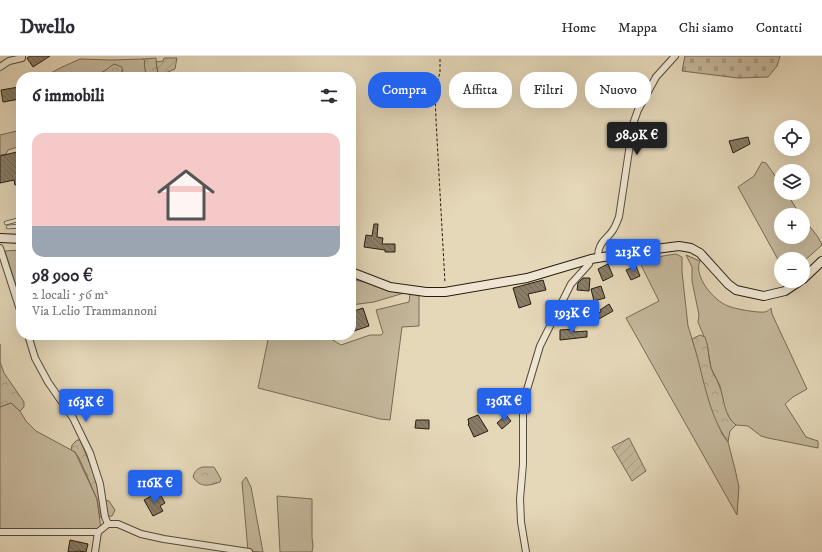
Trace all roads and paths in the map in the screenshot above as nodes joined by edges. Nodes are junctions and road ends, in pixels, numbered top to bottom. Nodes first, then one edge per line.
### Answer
1 (22, 56) edge
2 (675, 56) edge
3 (440, 59) dead end
4 (0, 67) edge
5 (16, 220) edge
6 (6, 223) dead end
7 (8, 226) dead end
8 (16, 226) edge
9 (0, 238) edge
10 (16, 239) edge
11 (0, 248) edge
12 (595, 258) junction
13 (822, 261) edge
14 (810, 272) edge
15 (356, 274) edge
16 (790, 288) edge
17 (445, 292) junction
18 (16, 298) edge
19 (30, 340) edge
20 (108, 524) junction
21 (0, 532) edge
22 (98, 532) junction
23 (95, 552) edge
24 (249, 552) edge
25 (526, 552) edge

1 - 4 street
2 - 12 street
3 - 17 path
5 - 6 lane
7 - 8 lane
9 - 10 main road
11 - 18 street
12 - 16 main road
12 - 17 main road
12 - 25 street
13 - 14 main road
15 - 17 main road
19 - 20 street
20 - 22 street
20 - 24 street
21 - 22 street
22 - 23 street

